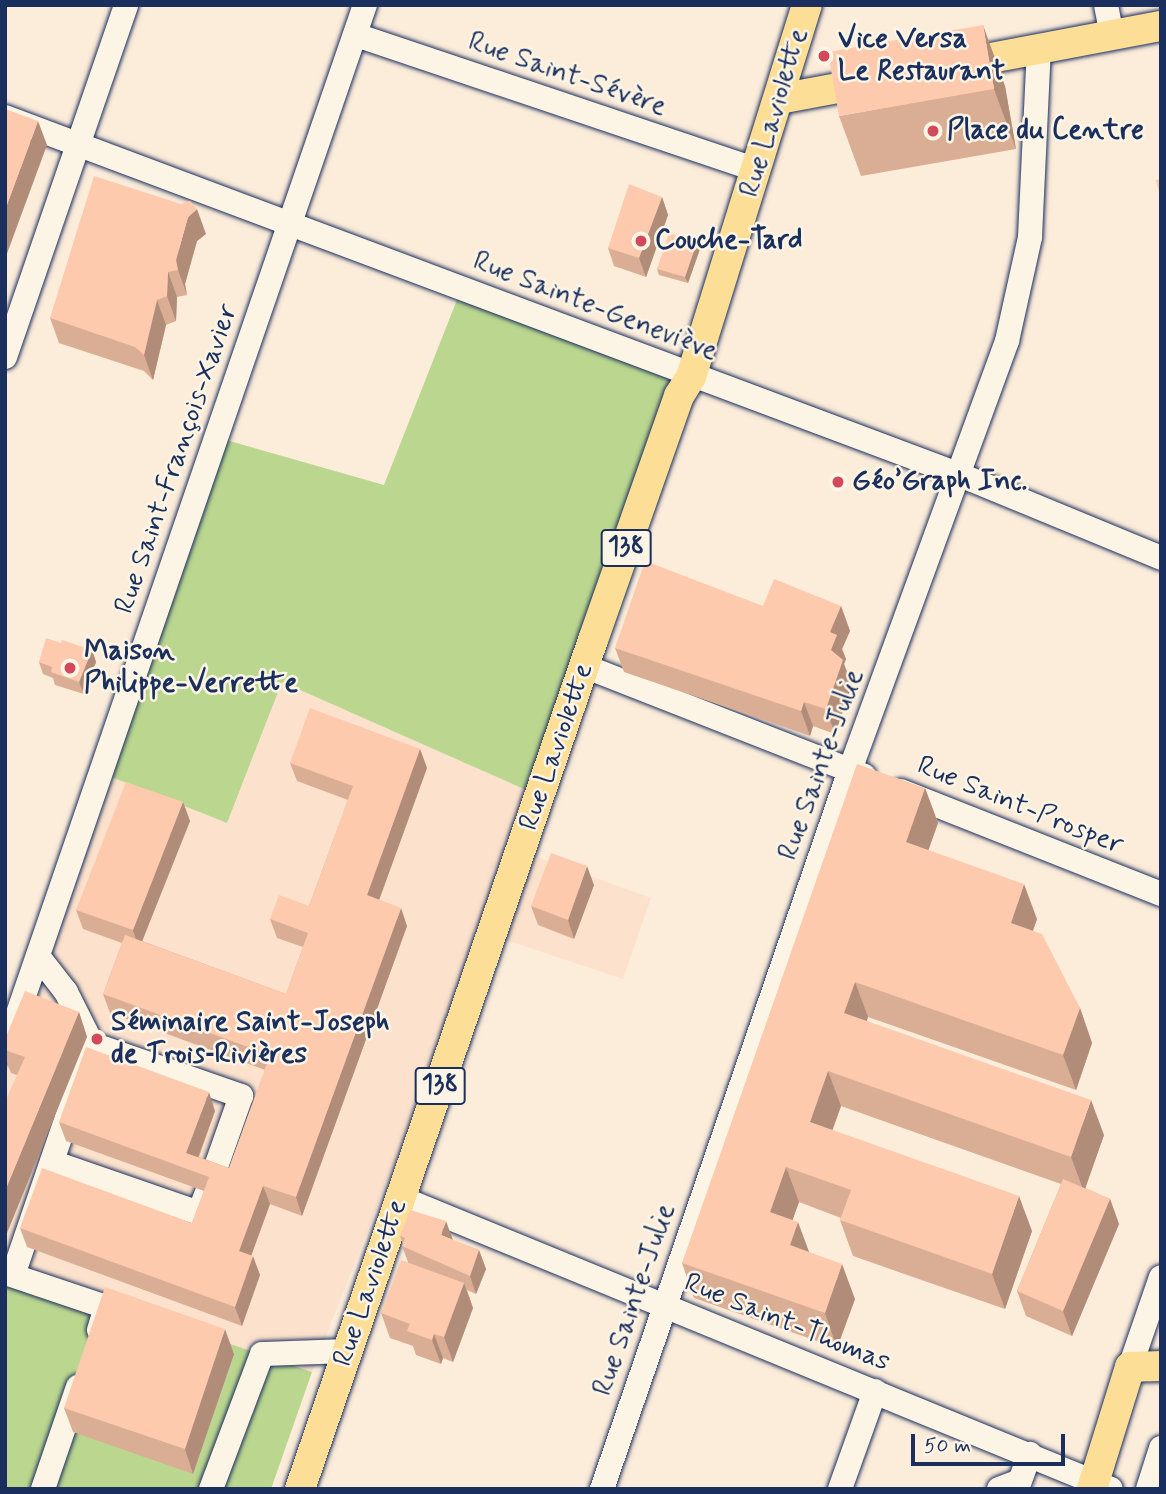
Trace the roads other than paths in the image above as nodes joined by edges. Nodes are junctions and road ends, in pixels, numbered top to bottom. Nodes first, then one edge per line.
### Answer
1 (126, 5) edge
2 (365, 5) edge
3 (807, 5) edge
4 (1107, 5) edge
5 (1161, 26) edge
6 (356, 35) junction
7 (1112, 36) junction
8 (1039, 49) junction
9 (779, 99) junction
10 (5, 117) edge
11 (79, 144) junction
12 (758, 170) junction
13 (290, 223) junction
14 (5, 357) edge
15 (691, 377) junction
16 (960, 475) junction
17 (1161, 558) edge
18 (584, 666) junction
19 (850, 771) junction
20 (1161, 894) edge
21 (38, 956) junction
22 (92, 1044) junction
23 (5, 1051) edge
24 (52, 1162) junction
25 (401, 1198) junction
26 (9, 1274) edge
27 (1161, 1277) edge
28 (665, 1306) junction
29 (348, 1351) junction
30 (1161, 1366) edge
31 (1130, 1367) junction
32 (875, 1391) junction
33 (1161, 1448) edge
34 (1030, 1454) junction
35 (1015, 1486) edge
36 (1099, 1486) edge
37 (43, 1489) edge
38 (211, 1489) edge
39 (300, 1489) edge
40 (602, 1489) edge
41 (841, 1489) edge
42 (1148, 1489) edge

1 - 11 street
2 - 6 street, Rue Saint-François-Xavier
3 - 9 main road, Rue Laviolette / 138
4 - 7 street
5 - 7 main road
6 - 12 street, Rue Saint-Sévère
6 - 13 street, Rue Saint-François-Xavier
7 - 8 main road
8 - 9 main road
8 - 16 street, Rue Sainte-Julie
9 - 12 main road, Rue Laviolette / 138
10 - 11 street, Rue Sainte-Geneviève
11 - 13 street, Rue Sainte-Geneviève
11 - 14 street
12 - 15 main road, Rue Laviolette / 138
13 - 15 street, Rue Sainte-Geneviève
13 - 21 street, Rue Saint-François-Xavier
15 - 16 street, Rue Sainte-Geneviève
15 - 18 main road, Rue Laviolette / 138
16 - 17 street, Rue Sainte-Geneviève
16 - 19 street, Rue Sainte-Julie
18 - 19 street, Rue Saint-Prosper
18 - 25 main road, Rue Laviolette / 138
19 - 20 street, Rue Saint-Prosper
19 - 28 street, Rue Sainte-Julie
21 - 22 street
21 - 23 street, Rue Saint-François-Xavier
22 - 24 street
22 - 24 street
24 - 26 street
25 - 28 street, Rue Saint-Thomas
25 - 29 main road, Rue Laviolette / 138
26 - 37 street
27 - 31 street
28 - 32 street, Rue Saint-Thomas
28 - 40 street, Rue Sainte-Julie
29 - 38 street
29 - 39 main road, Rue Laviolette / 138
30 - 31 main road
31 - 36 main road
32 - 34 street, Rue Saint-Thomas
32 - 41 street
33 - 42 street
34 - 35 street
34 - 36 street, Rue Saint-Thomas

